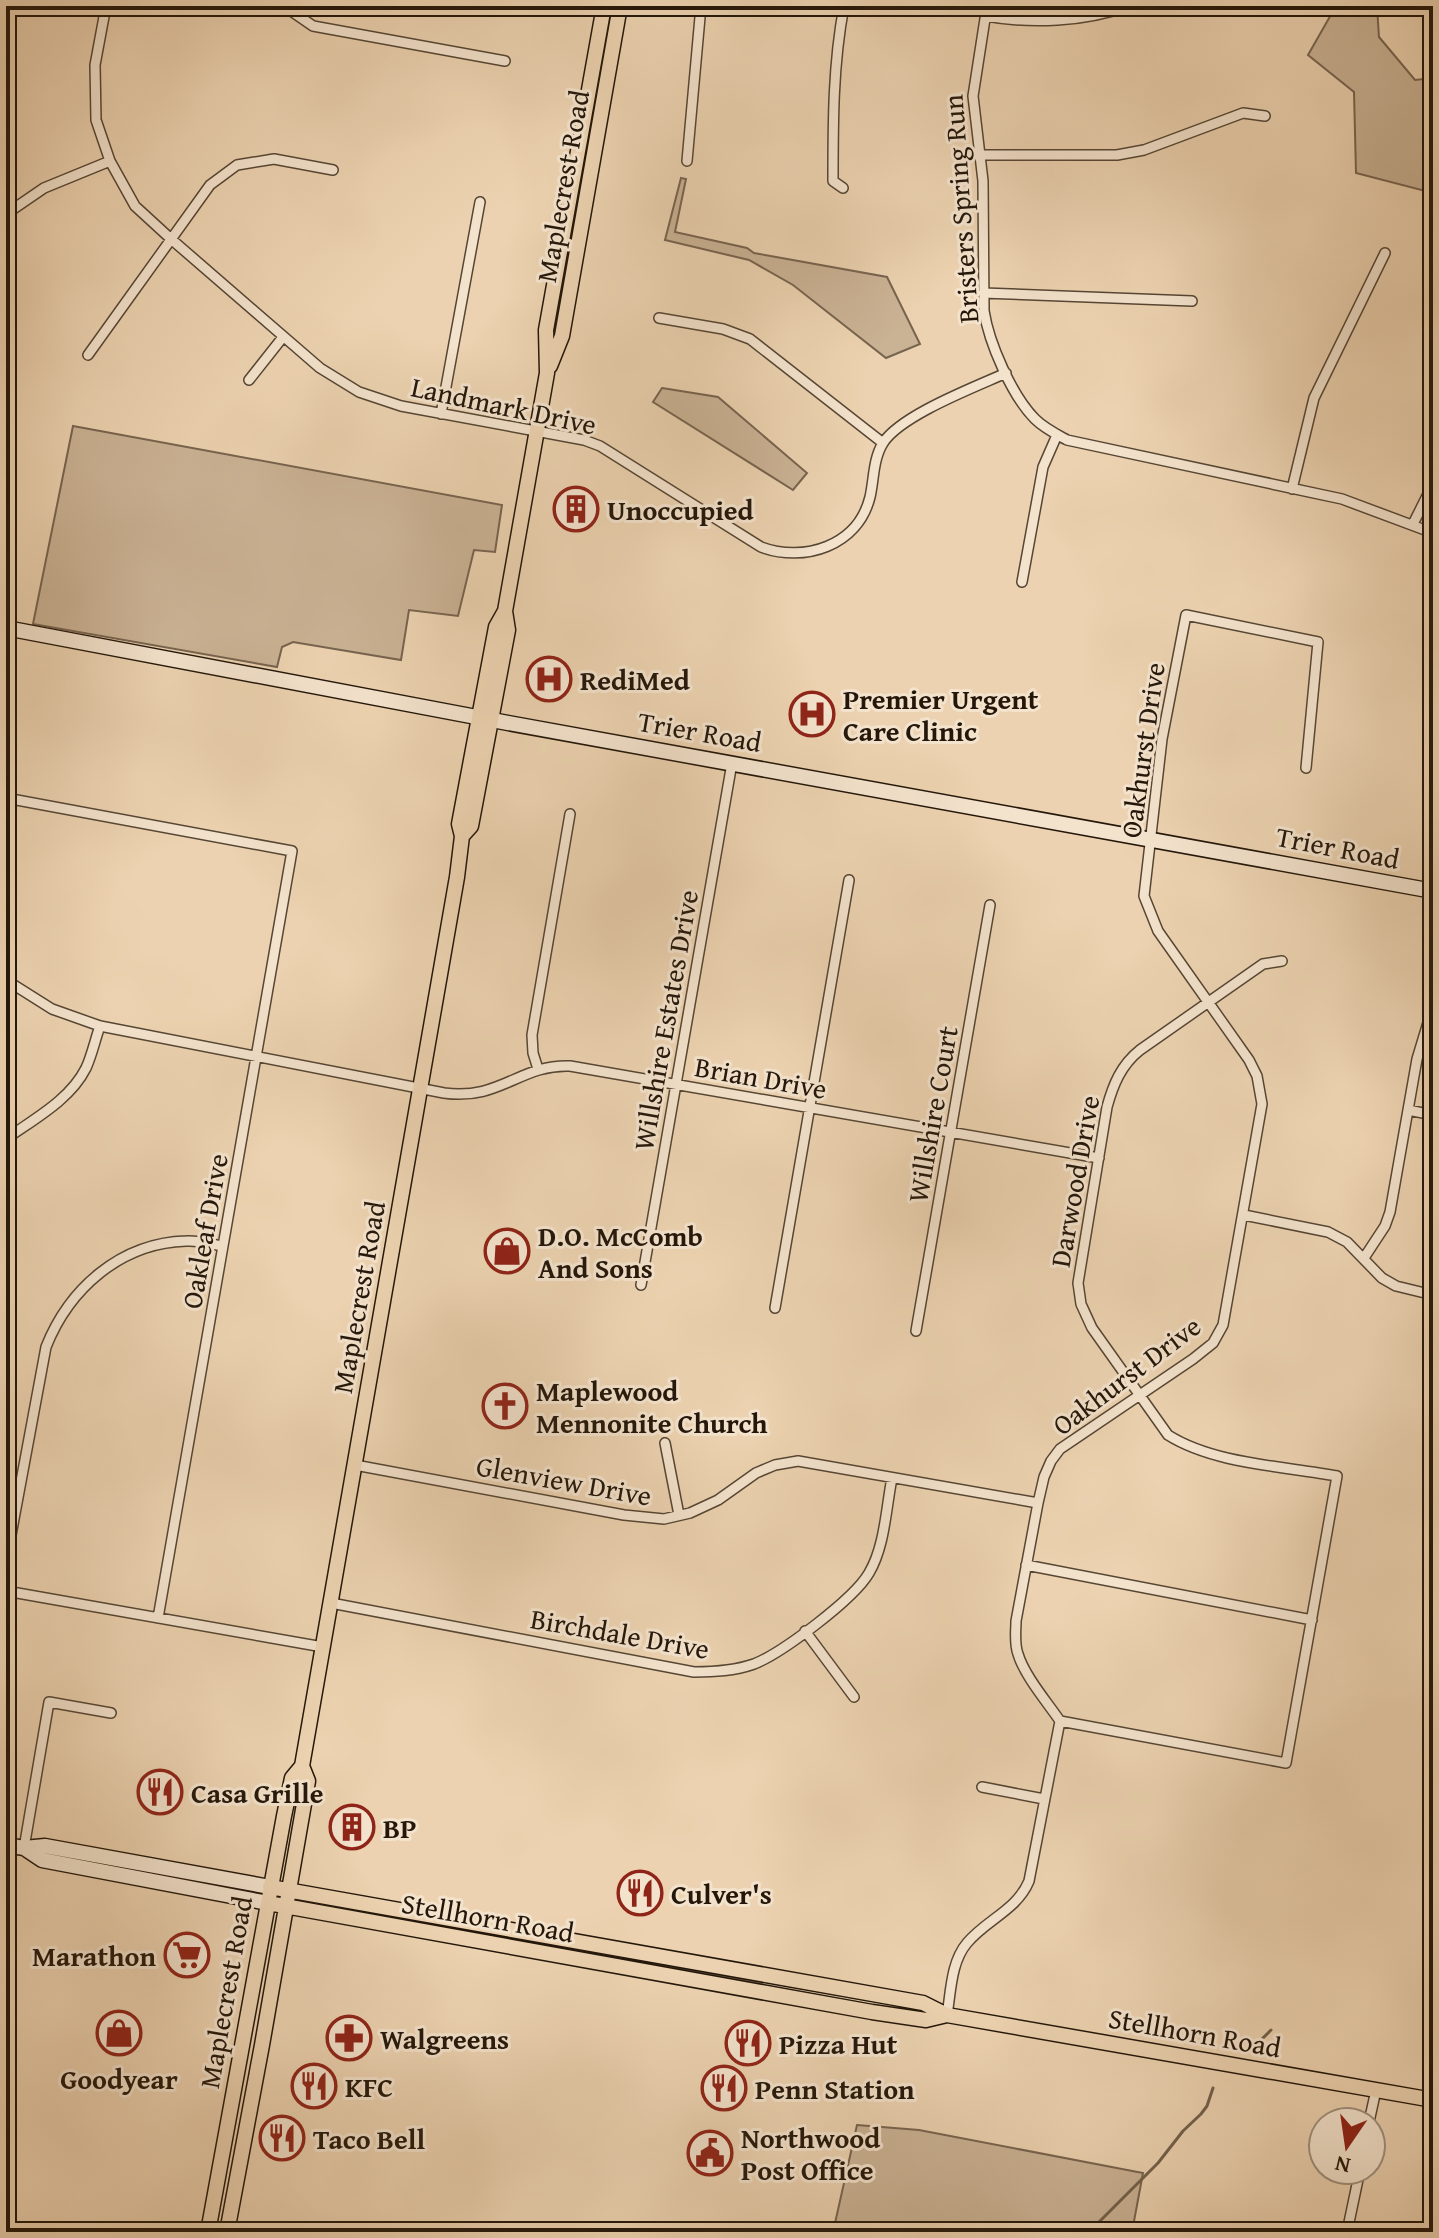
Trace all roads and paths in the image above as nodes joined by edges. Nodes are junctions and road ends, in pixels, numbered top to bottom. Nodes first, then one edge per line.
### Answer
1 (106, 6) edge
2 (284, 6) edge
3 (604, 6) edge
4 (620, 6) edge
5 (701, 6) edge
6 (844, 6) edge
7 (1128, 6) edge
8 (986, 11) edge
9 (505, 61) dead end
10 (1265, 116) dead end
11 (980, 155) junction
12 (110, 161) junction
13 (687, 161) dead end
14 (333, 170) dead end
15 (843, 188) dead end
16 (480, 202) dead end
17 (8, 208) edge
18 (171, 239) junction
19 (1385, 253) dead end
20 (983, 293) junction
21 (1192, 301) dead end
22 (659, 318) dead end
23 (283, 337) junction
24 (88, 355) dead end
25 (547, 373) junction
26 (1006, 373) junction
27 (249, 380) dead end
28 (441, 414) junction
29 (537, 430) junction
30 (1057, 435) junction
31 (883, 443) junction
32 (1433, 484) edge
33 (1292, 489) junction
34 (1413, 524) junction
35 (1433, 533) edge
36 (1022, 582) dead end
37 (6, 628) edge
38 (485, 718) junction
39 (732, 763) junction
40 (1306, 768) dead end
41 (6, 798) edge
42 (570, 814) dead end
43 (1150, 838) junction
44 (849, 880) dead end
45 (1433, 891) edge
46 (990, 905) dead end
47 (1282, 961) dead end
48 (6, 980) edge
49 (1207, 1001) junction
50 (1433, 1006) edge
51 (100, 1026) junction
52 (257, 1057) junction
53 (538, 1069) junction
54 (675, 1084) junction
55 (419, 1088) junction
56 (810, 1108) junction
57 (1408, 1110) junction
58 (1433, 1115) edge
59 (952, 1132) junction
60 (6, 1139) edge
61 (1099, 1158) junction
62 (1244, 1215) junction
63 (223, 1246) junction
64 (1364, 1258) junction
65 (641, 1285) dead end
66 (1433, 1295) edge
67 (775, 1308) dead end
68 (916, 1331) dead end
69 (1140, 1395) junction
70 (665, 1443) dead end
71 (355, 1465) junction
72 (892, 1478) junction
73 (1038, 1503) junction
74 (679, 1515) junction
75 (6, 1562) edge
76 (1026, 1565) junction
77 (6, 1591) edge
78 (331, 1603) junction
79 (158, 1618) junction
80 (1312, 1620) junction
81 (805, 1631) junction
82 (323, 1647) junction
83 (854, 1697) dead end
84 (111, 1713) dead end
85 (1060, 1721) junction
86 (302, 1766) junction
87 (982, 1787) dead end
88 (1044, 1799) junction
89 (6, 1845) edge
90 (24, 1848) junction
91 (270, 1887) junction
92 (288, 1890) junction
93 (268, 1903) junction
94 (285, 1907) junction
95 (947, 2015) junction
96 (1376, 2090) junction
97 (1433, 2100) edge
98 (1372, 2106) edge
99 (1357, 2186) edge
100 (208, 2232) edge
101 (227, 2232) edge
102 (1347, 2232) edge

1 - 12 street, Landmark Drive
2 - 9 street
3 - 25 main road, Maplecrest Road
4 - 25 main road, Maplecrest Road
5 - 13 street
6 - 15 street
7 - 8 street
8 - 11 street, Bristers Spring Run
10 - 11 street
11 - 20 street, Bristers Spring Run
12 - 17 street
12 - 18 street, Landmark Drive
14 - 18 street
16 - 28 street
18 - 23 street, Landmark Drive
18 - 24 street
19 - 33 street
20 - 21 street
20 - 26 street, Bristers Spring Run
22 - 31 street
23 - 27 street
23 - 28 street, Landmark Drive
25 - 29 main road, Maplecrest Road
26 - 30 street, Bristers Spring Run
26 - 31 street
28 - 29 street, Landmark Drive
29 - 31 street, Landmark Drive
29 - 38 main road, Maplecrest Road
30 - 33 street
30 - 36 street
32 - 34 street
33 - 34 street
34 - 35 street
37 - 38 street, Trier Road
38 - 39 street, Trier Road
38 - 55 main road, Maplecrest Road
39 - 43 street, Trier Road
39 - 54 street, Willshire Estates Drive
40 - 43 street, Oakhurst Drive
41 - 52 street, Oakleaf Drive
42 - 53 street
43 - 45 street, Trier Road
43 - 49 street, Oakhurst Drive
44 - 56 street
46 - 59 street, Willshire Court
47 - 49 street, Darwood Drive
48 - 51 street, Brian Drive
49 - 61 street, Darwood Drive
49 - 62 street, Oakhurst Drive
50 - 57 street
51 - 52 street, Brian Drive
51 - 60 street
52 - 55 street, Brian Drive
52 - 63 street, Oakleaf Drive
53 - 54 street, Brian Drive
53 - 55 street, Brian Drive
54 - 56 street, Brian Drive
54 - 65 street, Willshire Estates Drive
55 - 71 main road, Maplecrest Road
56 - 59 street, Brian Drive
56 - 67 street
57 - 58 street
57 - 64 street
59 - 61 street, Brian Drive
59 - 68 street, Willshire Court
61 - 69 street, Darwood Drive
62 - 64 street
62 - 69 street, Oakhurst Drive
63 - 75 street
63 - 79 street, Oakleaf Drive
64 - 66 street
69 - 73 street, Oakhurst Drive
69 - 80 street, Darwood Drive
70 - 74 street
71 - 74 street, Glenview Drive
71 - 78 main road, Maplecrest Road
72 - 73 street, Glenview Drive
72 - 74 street, Glenview Drive
72 - 81 street, Birchdale Drive
73 - 76 street, Oakhurst Drive
76 - 80 street
76 - 85 street, Oakhurst Drive
77 - 79 street
78 - 81 street, Birchdale Drive
78 - 82 main road, Maplecrest Road
79 - 82 street
80 - 85 street
81 - 83 street
82 - 86 main road, Maplecrest Road
84 - 90 street
85 - 88 street
86 - 91 main road, Maplecrest Road
86 - 92 main road, Maplecrest Road
87 - 88 street
88 - 95 street
89 - 90 street, Stellhorn Road
90 - 91 street, Stellhorn Road
90 - 93 street, Stellhorn Road
91 - 92 main road, Stellhorn Road
91 - 93 main road, Maplecrest Road
92 - 94 main road, Maplecrest Road
92 - 95 main road, Stellhorn Road
93 - 94 main road, Stellhorn Road
93 - 100 main road, Maplecrest Road
94 - 95 main road, Stellhorn Road
94 - 101 main road, Maplecrest Road
95 - 96 main road, Stellhorn Road
96 - 97 main road, Stellhorn Road
96 - 98 street
99 - 102 street

